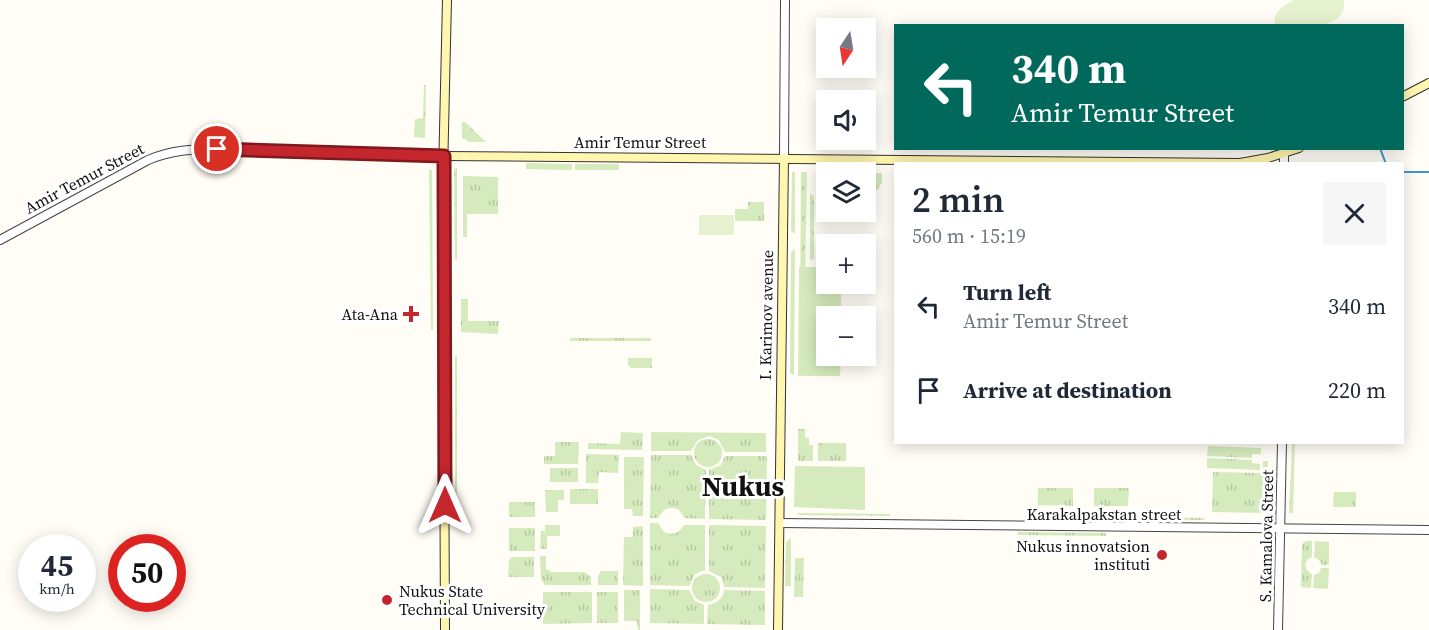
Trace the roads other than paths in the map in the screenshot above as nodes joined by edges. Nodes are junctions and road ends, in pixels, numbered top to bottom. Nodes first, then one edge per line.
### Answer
1 (447, 0) edge
2 (785, 0) edge
3 (1429, 83) edge
4 (1404, 96) edge
5 (1296, 150) edge
6 (444, 156) junction
7 (784, 158) junction
8 (1284, 159) edge
9 (1149, 162) edge
10 (1251, 162) edge
11 (0, 240) edge
12 (1282, 444) edge
13 (780, 522) junction
14 (1280, 528) junction
15 (1429, 530) edge
16 (445, 630) edge
17 (778, 630) edge
18 (1278, 630) edge

1 - 6 main road
2 - 7 street, I. Karimov avenue
3 - 4 main road
5 - 8 main road, Amir Temur Street
6 - 7 main road, Amir Temur Street
6 - 11 street, Amir Temur Street
6 - 16 main road
7 - 9 main road, Amir Temur Street
7 - 13 main road, I. Karimov avenue
8 - 10 main road, Amir Temur Street
12 - 14 street, S. Kamalova Street
13 - 14 street, Karakalpakstan street
13 - 17 main road, I. Karimov avenue
14 - 15 street, Karakalpakstan street
14 - 18 street, S. Kamalova Street

